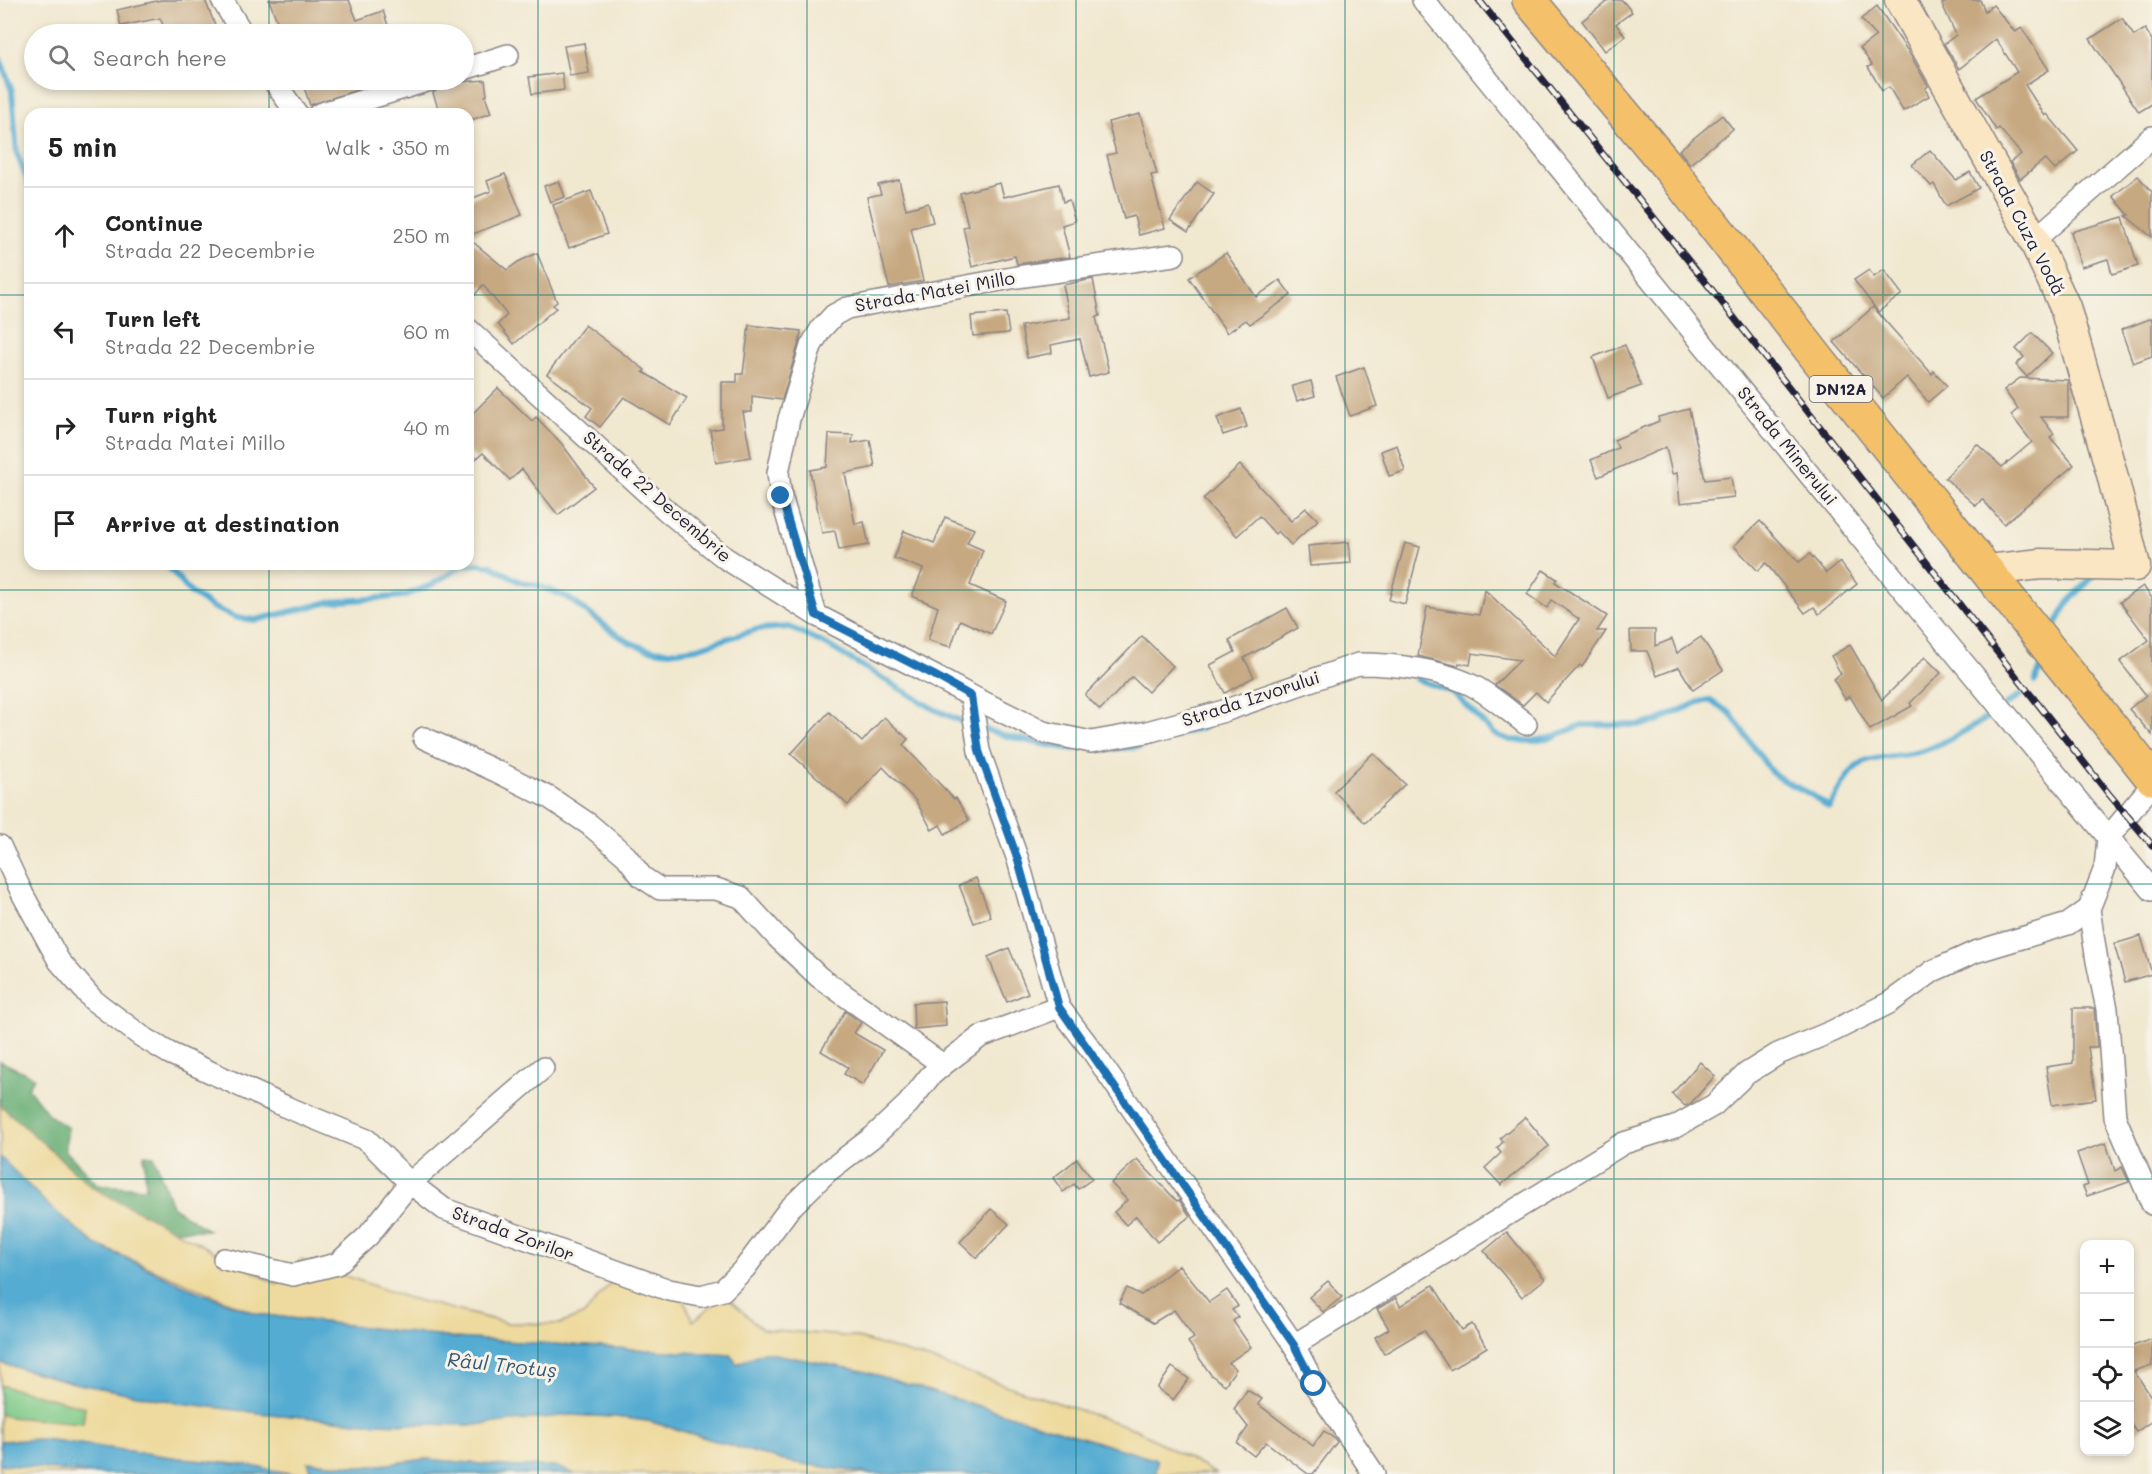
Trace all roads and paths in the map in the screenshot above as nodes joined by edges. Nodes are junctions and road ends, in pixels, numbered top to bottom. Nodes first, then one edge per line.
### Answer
1 (222, 0) edge
2 (1424, 0) edge
3 (1529, 0) edge
4 (1900, 0) edge
5 (237, 24) edge
6 (507, 55) dead end
7 (474, 66) edge
8 (280, 90) edge
9 (397, 90) edge
10 (293, 108) edge
11 (339, 108) edge
12 (2152, 137) edge
13 (2034, 240) junction
14 (1174, 255) dead end
15 (474, 334) edge
16 (2143, 566) edge
17 (1988, 570) junction
18 (816, 615) junction
19 (971, 696) junction
20 (1526, 724) dead end
21 (424, 738) dead end
22 (2152, 778) edge
23 (2152, 785) edge
24 (2108, 838) junction
25 (0, 846) edge
26 (2152, 890) edge
27 (2089, 909) junction
28 (1059, 1007) junction
29 (943, 1065) junction
30 (543, 1068) dead end
31 (410, 1183) junction
32 (2152, 1204) edge
33 (224, 1259) dead end
34 (1294, 1345) junction
35 (1374, 1474) edge

1 - 5 street
2 - 24 street, Strada Minerului
3 - 17 main road, DN12A
4 - 13 street, Strada Cuza Vodă
6 - 7 street
8 - 10 street
9 - 11 street
12 - 13 street
13 - 16 street, Strada Cuza Vodă
14 - 18 street, Strada Matei Millo
15 - 18 street, Strada 22 Decembrie
16 - 17 street
17 - 22 main road, DN12A
18 - 19 street, Strada 22 Decembrie
19 - 20 street, Strada Izvorului
19 - 28 street
21 - 29 street
23 - 24 street
24 - 26 street, Strada Minerului
24 - 27 street
25 - 31 street, Strada Zorilor
27 - 32 street
27 - 34 street
28 - 29 street, Strada Zorilor
28 - 34 street
29 - 31 street, Strada Zorilor
30 - 31 street
31 - 33 street
34 - 35 street

